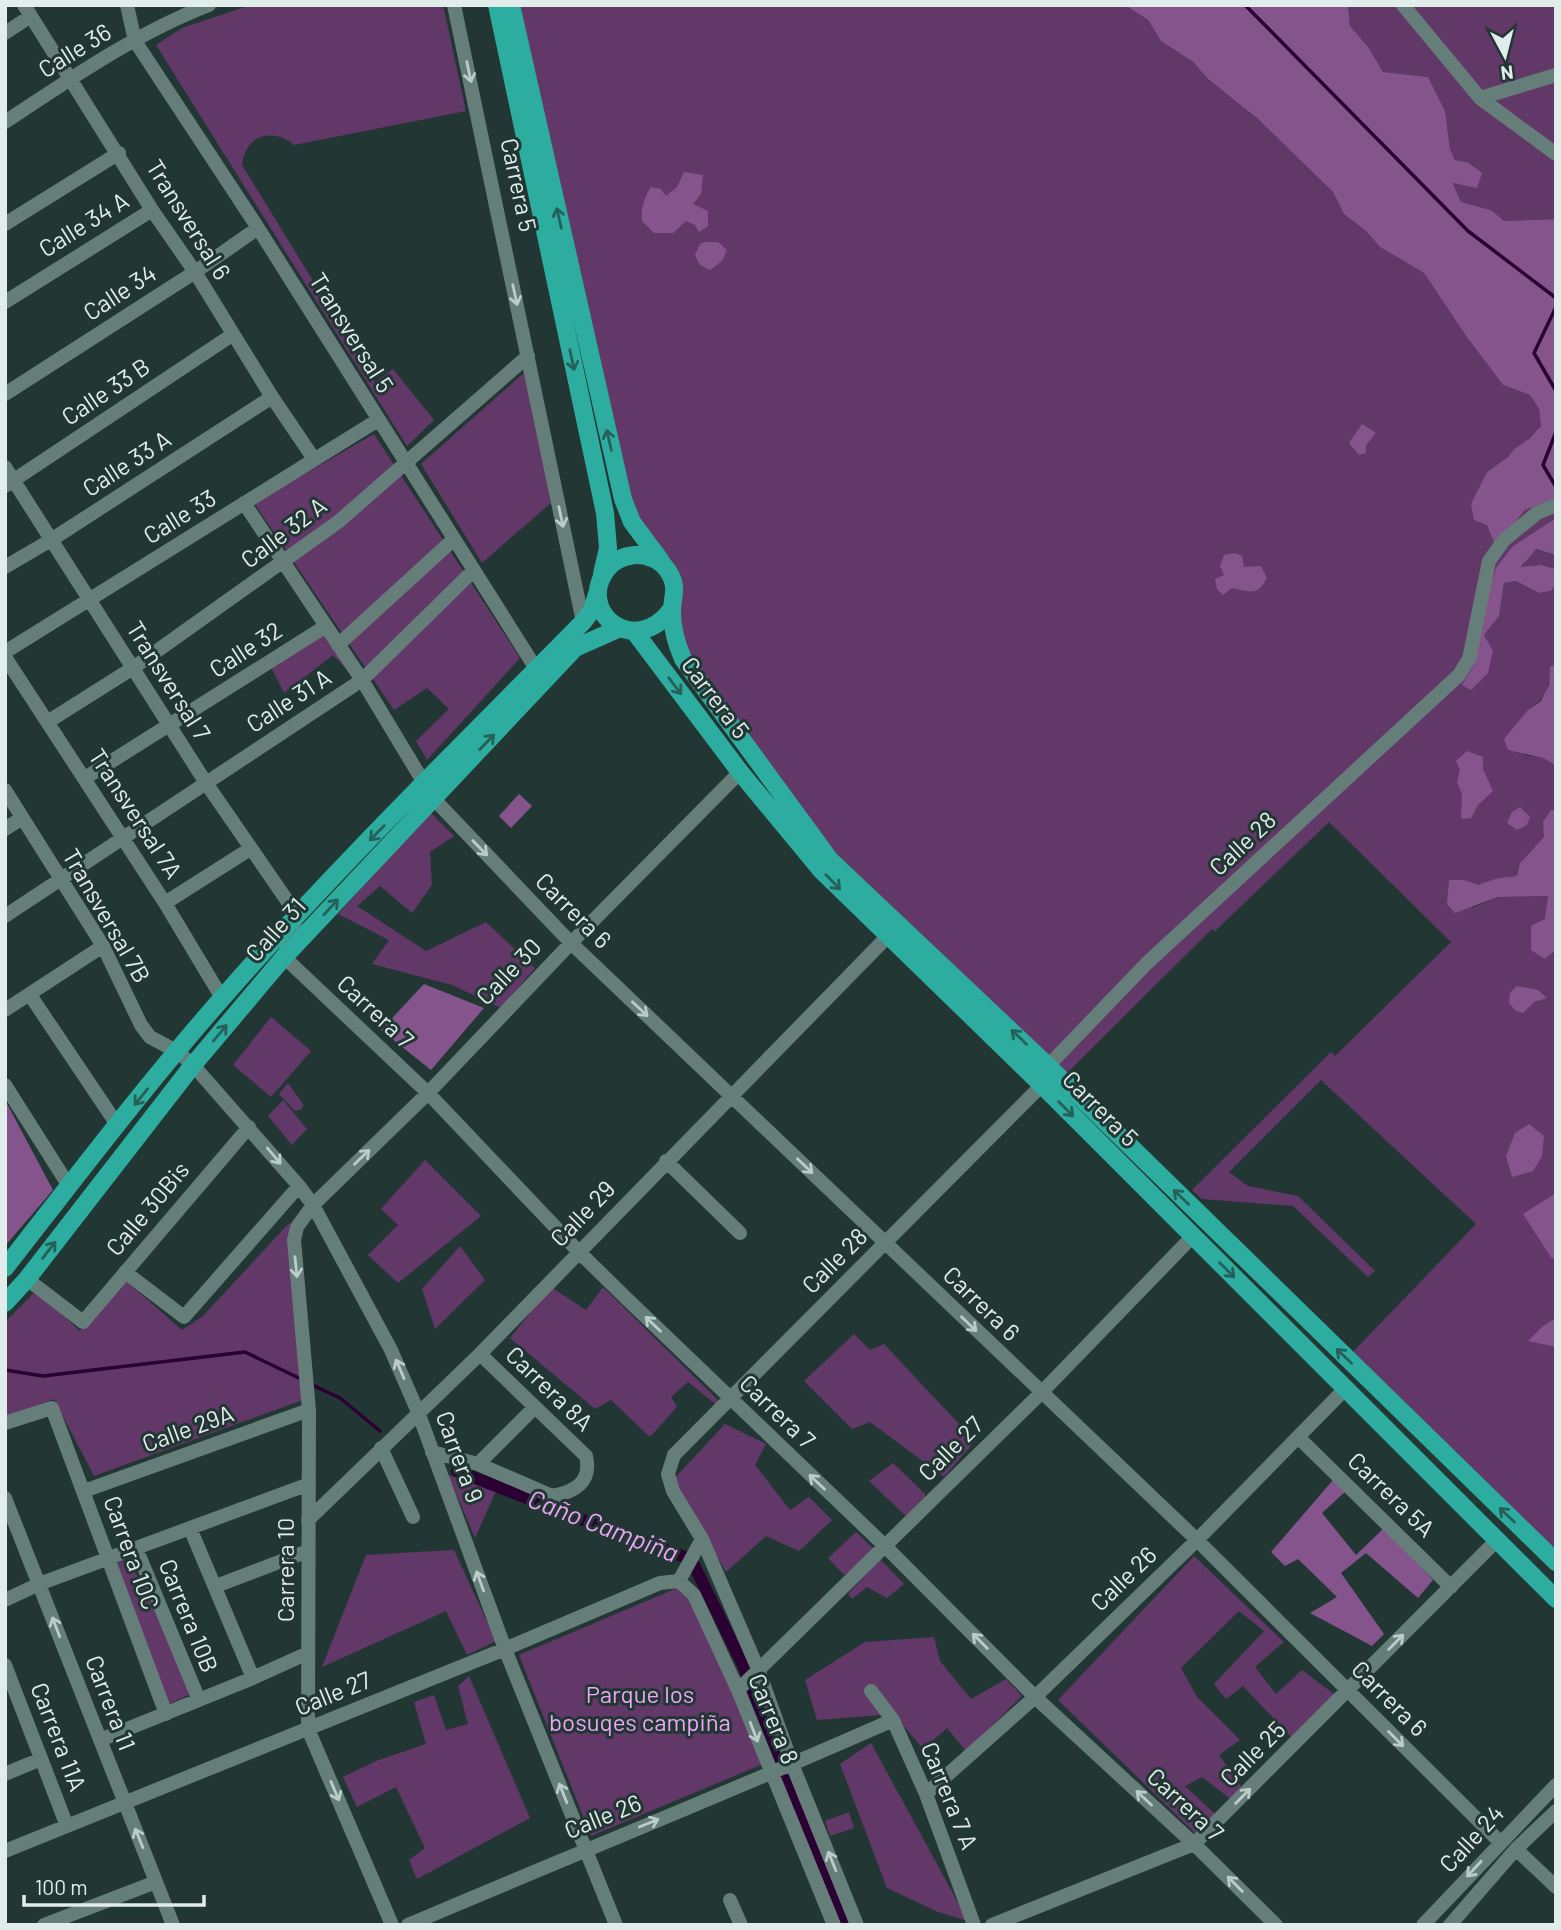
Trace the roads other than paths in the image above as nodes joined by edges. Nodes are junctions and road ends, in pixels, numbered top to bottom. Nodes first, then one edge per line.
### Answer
1 (127, 5) edge
2 (209, 5) edge
3 (454, 5) edge
4 (497, 5) edge
5 (511, 5) edge
6 (1403, 5) edge
7 (27, 11) edge
8 (5, 33) edge
9 (135, 41) junction
10 (1556, 75) edge
11 (70, 79) junction
12 (1480, 98) junction
13 (5, 122) edge
14 (119, 153) junction
15 (1556, 154) edge
16 (152, 210) junction
17 (5, 224) edge
18 (258, 228) junction
19 (195, 272) junction
20 (5, 302) edge
21 (232, 335) junction
22 (528, 356) junction
23 (5, 394) edge
24 (272, 397) junction
25 (378, 420) junction
26 (314, 459) junction
27 (406, 462) junction
28 (5, 467) edge
29 (9, 483) edge
30 (244, 503) junction
31 (1556, 505) edge
32 (454, 539) junction
33 (51, 540) junction
34 (283, 563) junction
35 (5, 567) edge
36 (666, 567) junction
37 (474, 570) junction
38 (600, 584) junction
39 (89, 600) junction
40 (671, 610) junction
41 (583, 622) junction
42 (326, 626) junction
43 (627, 629) junction
44 (338, 645) junction
45 (5, 654) edge
46 (133, 668) junction
47 (541, 676) junction
48 (362, 680) junction
49 (49, 721) junction
50 (169, 726) junction
51 (740, 772) junction
52 (85, 778) junction
53 (206, 783) junction
54 (5, 790) edge
55 (429, 791) junction
56 (22, 818) junction
57 (5, 829) edge
58 (123, 840) junction
59 (250, 849) junction
60 (61, 880) junction
61 (165, 903) junction
62 (297, 915) junction
63 (5, 916) edge
64 (888, 936) junction
65 (571, 943) junction
66 (103, 946) junction
67 (284, 957) junction
68 (30, 995) junction
69 (222, 998) junction
70 (5, 1010) edge
71 (178, 1052) junction
72 (193, 1065) junction
73 (1048, 1066) junction
74 (5, 1085) edge
75 (1042, 1085) junction
76 (428, 1093) junction
77 (731, 1094) junction
78 (118, 1126) junction
79 (248, 1126) junction
80 (666, 1161) junction
81 (69, 1186) junction
82 (299, 1186) junction
83 (313, 1205) junction
84 (740, 1233) dead end
85 (1192, 1237) junction
86 (885, 1244) junction
87 (579, 1251) junction
88 (5, 1268) edge
89 (125, 1272) junction
90 (27, 1279) junction
91 (5, 1303) edge
92 (480, 1354) junction
93 (1346, 1388) junction
94 (1041, 1393) junction
95 (731, 1400) junction
96 (535, 1407) junction
97 (309, 1410) junction
98 (418, 1412) junction
99 (5, 1423) edge
100 (1298, 1437) junction
101 (381, 1448) junction
102 (432, 1452) junction
103 (478, 1464) junction
104 (668, 1474) joint
105 (309, 1484) junction
106 (83, 1491) junction
107 (5, 1498) edge
108 (413, 1517) dead end
109 (308, 1520) junction
110 (190, 1528) junction
111 (702, 1539) junction
112 (1197, 1540) junction
113 (1496, 1541) junction
114 (886, 1546) junction
115 (136, 1548) junction
116 (308, 1551) junction
117 (108, 1559) junction
118 (1556, 1562) edge
119 (679, 1581) junction
120 (39, 1584) junction
121 (216, 1586) junction
122 (1451, 1587) junction
123 (5, 1600) edge
124 (1556, 1600) edge
125 (505, 1649) junction
126 (309, 1653) junction
127 (5, 1665) edge
128 (253, 1678) junction
129 (749, 1679) junction
130 (871, 1691) dead end
131 (1348, 1691) junction
132 (1035, 1697) junction
133 (199, 1700) junction
134 (166, 1714) junction
135 (894, 1720) junction
136 (308, 1729) junction
137 (100, 1740) junction
138 (41, 1759) junction
139 (782, 1769) junction
140 (5, 1774) edge
141 (1556, 1785) edge
142 (926, 1794) junction
143 (125, 1803) junction
144 (1556, 1811) edge
145 (68, 1826) junction
146 (1500, 1842) junction
147 (1194, 1844) junction
148 (586, 1849) junction
149 (1516, 1849) junction
150 (5, 1851) edge
151 (156, 1882) junction
152 (1556, 1887) edge
153 (730, 1900) dead end
154 (75, 1919) edge
155 (44, 1925) edge
156 (173, 1925) edge
157 (392, 1925) edge
158 (408, 1925) edge
159 (616, 1925) edge
160 (741, 1925) edge
161 (834, 1925) edge
162 (857, 1925) edge
163 (974, 1925) edge
164 (992, 1925) edge
165 (1276, 1925) edge
166 (1423, 1925) edge
167 (1450, 1925) edge

1 - 9 street, Transversal 5
2 - 9 street, Calle 36
3 -> 22 street, Carrera 5
4 -> 38 main road, Carrera 5
36 -> 5 main road
6 - 12 street
7 - 8 street
7 - 11 street, Transversal 6
9 - 11 street, Calle 36
9 - 18 street, Transversal 5
10 - 12 street
11 - 13 street, Calle 36
11 - 14 street, Transversal 6
12 - 15 street
14 - 16 street, Transversal 6
14 - 17 street
16 - 19 street, Transversal 6
16 - 20 street, Calle 34 A
18 - 19 street, Calle 34
18 - 25 street, Transversal 5
19 - 21 street, Transversal 6
19 - 23 street, Calle 34
21 - 24 street, Transversal 6
21 - 29 street, Calle 33 B
22 - 27 street, Calle 32 A
22 -> 41 street, Carrera 5
24 - 26 street, Transversal 6
24 - 33 street, Calle 33 A
25 - 26 street, Calle 33
25 - 27 street, Transversal 5
26 - 30 street, Calle 33
27 - 32 street, Transversal 5
27 - 34 street, Calle 32 A
28 - 29 street, Transversal 7
29 - 33 street, Transversal 7
30 - 34 street
30 - 39 street, Calle 33
31 - 73 street, Calle 28
32 - 37 street, Transversal 5
32 - 44 street
33 - 35 street, Calle 33 A
33 - 39 street, Transversal 7
34 - 42 street
34 - 46 street, Calle 32 A
36 - 38 main road
36 - 40 main road
37 - 47 street, Transversal 5
37 - 48 street, Calle 31 A
38 - 41 main road, Calle 31
38 - 43 main road
39 - 45 street, Calle 33
39 - 46 street, Transversal 7
40 - 43 main road
73 -> 40 main road, Carrera 5
41 - 47 main road, Calle 31
42 - 44 street
42 - 50 street, Calle 32
43 - 47 main road, Calle 31
43 -> 51 main road, Carrera 5
44 - 48 street
45 - 49 street, Transversal 7A
46 - 49 street, Calle 32 A
46 - 50 street, Transversal 7
47 - 55 main road, Calle 31
48 - 53 street, Calle 31 A
48 - 55 street
49 - 52 street, Transversal 7A
50 - 52 street, Calle 32
50 - 53 street, Transversal 7
51 -> 64 main road, Carrera 5
51 - 65 street, Calle 30
52 - 58 street, Transversal 7A
53 - 58 street, Calle 31 A
53 - 59 street, Transversal 7
54 - 56 street, Transversal 7B
55 -> 62 main road, Calle 31
55 -> 65 street, Carrera 6
67 -> 55 main road, Calle 31
56 - 57 street
56 - 60 street, Transversal 7B
58 - 60 street, Calle 31 A
58 - 61 street, Transversal 7A
59 - 61 street
59 - 62 street, Transversal 7
60 - 63 street, Calle 31 A
60 - 66 street, Transversal 7B
61 - 69 street, Transversal 7A
62 - 67 street
62 - 69 main road, Calle 31
64 - 75 main road, Carrera 5
64 - 77 street, Calle 29
65 - 76 street, Calle 30
65 -> 77 street, Carrera 6
66 - 68 street
66 - 71 street, Transversal 7B
72 -> 67 main road, Calle 31
67 - 76 street, Carrera 7
68 - 70 street
68 - 78 street
69 - 71 main road, Calle 31
71 - 72 street, Carrera 9
71 -> 78 main road, Calle 31
72 - 79 street, Carrera 9
90 -> 72 main road, Calle 31
118 -> 73 main road, Carrera 5
74 - 81 street
75 -> 85 main road, Carrera 5
75 - 86 street, Calle 28
83 -> 76 street, Calle 30
76 - 87 street, Carrera 7
77 - 80 street, Calle 29
77 -> 86 street, Carrera 6
78 - 81 main road, Calle 31
79 -> 82 street, Carrera 9
79 - 89 street, Calle 30Bis
80 - 84 street
80 - 87 street, Calle 29
81 - 88 main road
82 - 83 street, Carrera 9
82 - 89 street
83 -> 97 street, Carrera 10
98 -> 83 street, Carrera 9
85 -> 93 main road, Carrera 5
85 - 94 street, Calle 27
86 -> 94 street, Carrera 6
86 - 95 street, Calle 28
87 - 92 street, Calle 29
95 -> 87 street, Carrera 7
89 - 90 street, Calle 30Bis
90 - 91 main road, Calle 31
92 - 96 street, Carrera 8A
92 - 98 street, Calle 29
93 - 100 street, Calle 26
93 - 113 main road, Carrera 5
94 - 112 street, Carrera 6
94 - 114 street, Calle 27
95 - 104 street, Calle 28
114 -> 95 street, Carrera 7
96 - 103 street
96 - 103 street, Carrera 8A
97 - 105 street, Carrera 10
97 - 106 street, Calle 29A
98 - 101 street, Calle 29
98 - 102 street, Carrera 9
99 - 106 street, Carrera 10C
100 - 112 street, Calle 26
100 - 122 street, Carrera 5A
101 - 108 street
101 - 109 street, Calle 29
102 - 103 street
125 -> 102 street, Carrera 9
104 - 111 street, Carrera 8
105 - 109 street, Carrera 10
105 - 110 street
106 - 117 street, Carrera 10C
107 - 120 street, Carrera 11
109 - 116 street, Carrera 10
110 - 115 street
110 - 121 street
111 - 119 street
111 - 129 street, Carrera 8
112 - 131 street, Carrera 6
112 - 132 street, Calle 26
113 - 122 street, Calle 25
113 - 124 main road, Carrera 5
114 - 129 street, Calle 27
132 -> 114 street, Carrera 7
115 - 117 street
115 - 133 street, Carrera 10B
116 - 121 street
116 - 126 street, Carrera 10
117 - 120 street
117 - 134 street, Carrera 10C
119 - 125 street, Calle 27
119 - 129 street, Carrera 8
120 - 123 street
137 -> 120 street, Carrera 11
121 - 128 street
131 -> 122 street, Calle 25
125 - 136 street, Calle 27
148 -> 125 street, Carrera 9
126 - 128 street
126 - 136 street, Carrera 10
127 - 138 street, Carrera 11A
128 - 133 street
129 - 139 street, Carrera 8
129 -> 139 street, Carrera 8
130 - 135 street, Carrera 7 A
131 -> 146 street, Carrera 6
147 -> 131 street, Calle 25
132 - 142 street, Calle 26
147 -> 132 street, Carrera 7
133 - 134 street
134 - 137 street
135 - 139 street, Calle 26
135 - 142 street, Carrera 7 A
136 - 143 street, Calle 27
136 -> 157 street, Carrera 10
137 - 143 street, Carrera 11
138 - 140 street
138 - 145 street, Carrera 11A
148 -> 139 street, Calle 26
139 - 161 street, Carrera 8
162 -> 139 street, Carrera 8
141 - 146 street, Calle 24
142 - 163 street, Carrera 7 A
143 - 145 street, Calle 27
151 -> 143 street, Carrera 11
144 - 149 street, Calle 24
145 - 150 street, Calle 27
146 -> 166 street, Calle 24
147 - 164 street, Calle 25
165 -> 147 street, Carrera 7
148 - 158 street, Calle 26
148 - 159 street, Carrera 9
149 - 152 street
149 - 167 street, Calle 24
151 - 154 street
151 - 156 street, Carrera 11
153 - 160 street
154 - 155 street

